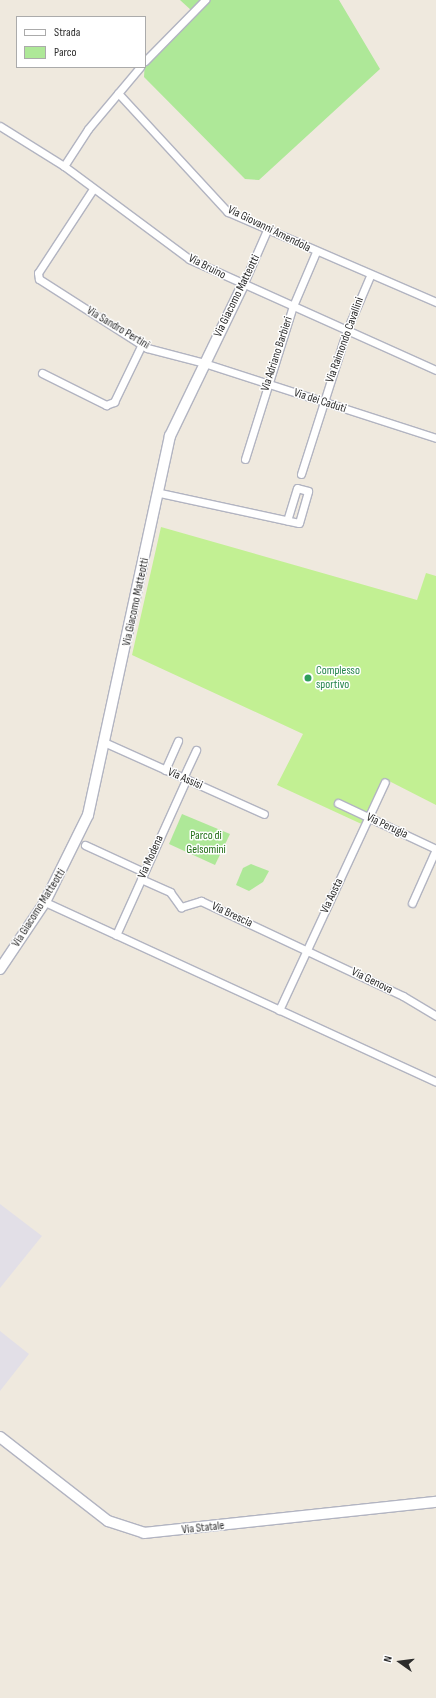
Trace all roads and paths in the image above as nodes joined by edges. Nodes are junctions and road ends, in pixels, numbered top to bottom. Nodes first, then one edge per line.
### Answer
1 (205, 0) edge
2 (146, 60) edge
3 (139, 68) edge
4 (118, 93) junction
5 (0, 126) edge
6 (64, 166) junction
7 (93, 189) junction
8 (267, 230) junction
9 (316, 252) junction
10 (370, 276) junction
11 (243, 285) junction
12 (436, 302) edge
13 (292, 306) junction
14 (346, 330) junction
15 (142, 344) junction
16 (204, 363) junction
17 (436, 370) edge
18 (42, 373) dead end
19 (267, 384) junction
20 (323, 402) junction
21 (436, 438) edge
22 (245, 459) dead end
23 (301, 474) dead end
24 (160, 493) junction
25 (287, 521) junction
26 (178, 742) dead end
27 (106, 743) junction
28 (196, 750) dead end
29 (165, 770) junction
30 (184, 779) junction
31 (385, 782) dead end
32 (338, 803) dead end
33 (264, 814) dead end
34 (369, 818) junction
35 (85, 845) dead end
36 (436, 849) edge
37 (142, 875) junction
38 (45, 902) junction
39 (412, 903) dead end
40 (116, 935) junction
41 (306, 950) junction
42 (0, 969) edge
43 (279, 1010) junction
44 (436, 1016) edge
45 (436, 1082) edge
46 (0, 1437) edge
47 (436, 1502) edge

1 - 2 street
3 - 4 street
4 - 6 street
4 - 8 street, Via Giovanni Amendola
5 - 6 street, Via Bruino
6 - 7 street, Via Bruino
7 - 11 street, Via Bruino
7 - 15 street, Via Sandro Pertini
8 - 9 street, Via Giovanni Amendola
8 - 11 street, Via Giacomo Matteotti
9 - 10 street, Via Giovanni Amendola
9 - 13 street, Via Adriano Barbieri
10 - 12 street, Via Giovanni Amendola
10 - 14 street, Via Raimondo Cavallini
11 - 13 street, Via Bruino
11 - 16 street, Via Giacomo Matteotti
13 - 14 street, Via Bruino
13 - 19 street, Via Adriano Barbieri
14 - 17 street, Via Bruino
14 - 20 street, Via Raimondo Cavallini
15 - 16 street, Via Sandro Pertini
15 - 18 street
16 - 19 street, Via dei Caduti
16 - 24 street, Via Giacomo Matteotti
19 - 20 street, Via dei Caduti
19 - 22 street, Via Adriano Barbieri
20 - 21 street, Via dei Caduti
20 - 23 street, Via Raimondo Cavallini
24 - 25 street
24 - 27 street, Via Giacomo Matteotti
25 - 25 street
26 - 29 street
27 - 29 street, Via Assisi
27 - 38 street, Via Giacomo Matteotti
28 - 30 street, Via Modena
29 - 30 street, Via Assisi
30 - 33 street, Via Assisi
30 - 37 street, Via Modena
31 - 34 street, Via Aosta
32 - 34 street, Via Perugia
34 - 36 street, Via Perugia
34 - 41 street, Via Aosta
35 - 37 street
36 - 39 street, Via Perugia
37 - 40 street, Via Modena
37 - 41 street, Via Brescia
38 - 40 street
38 - 42 street, Via Giacomo Matteotti
40 - 43 street
41 - 43 street, Via Aosta
41 - 44 street, Via Genova
43 - 45 street
46 - 47 street, Via Statale

